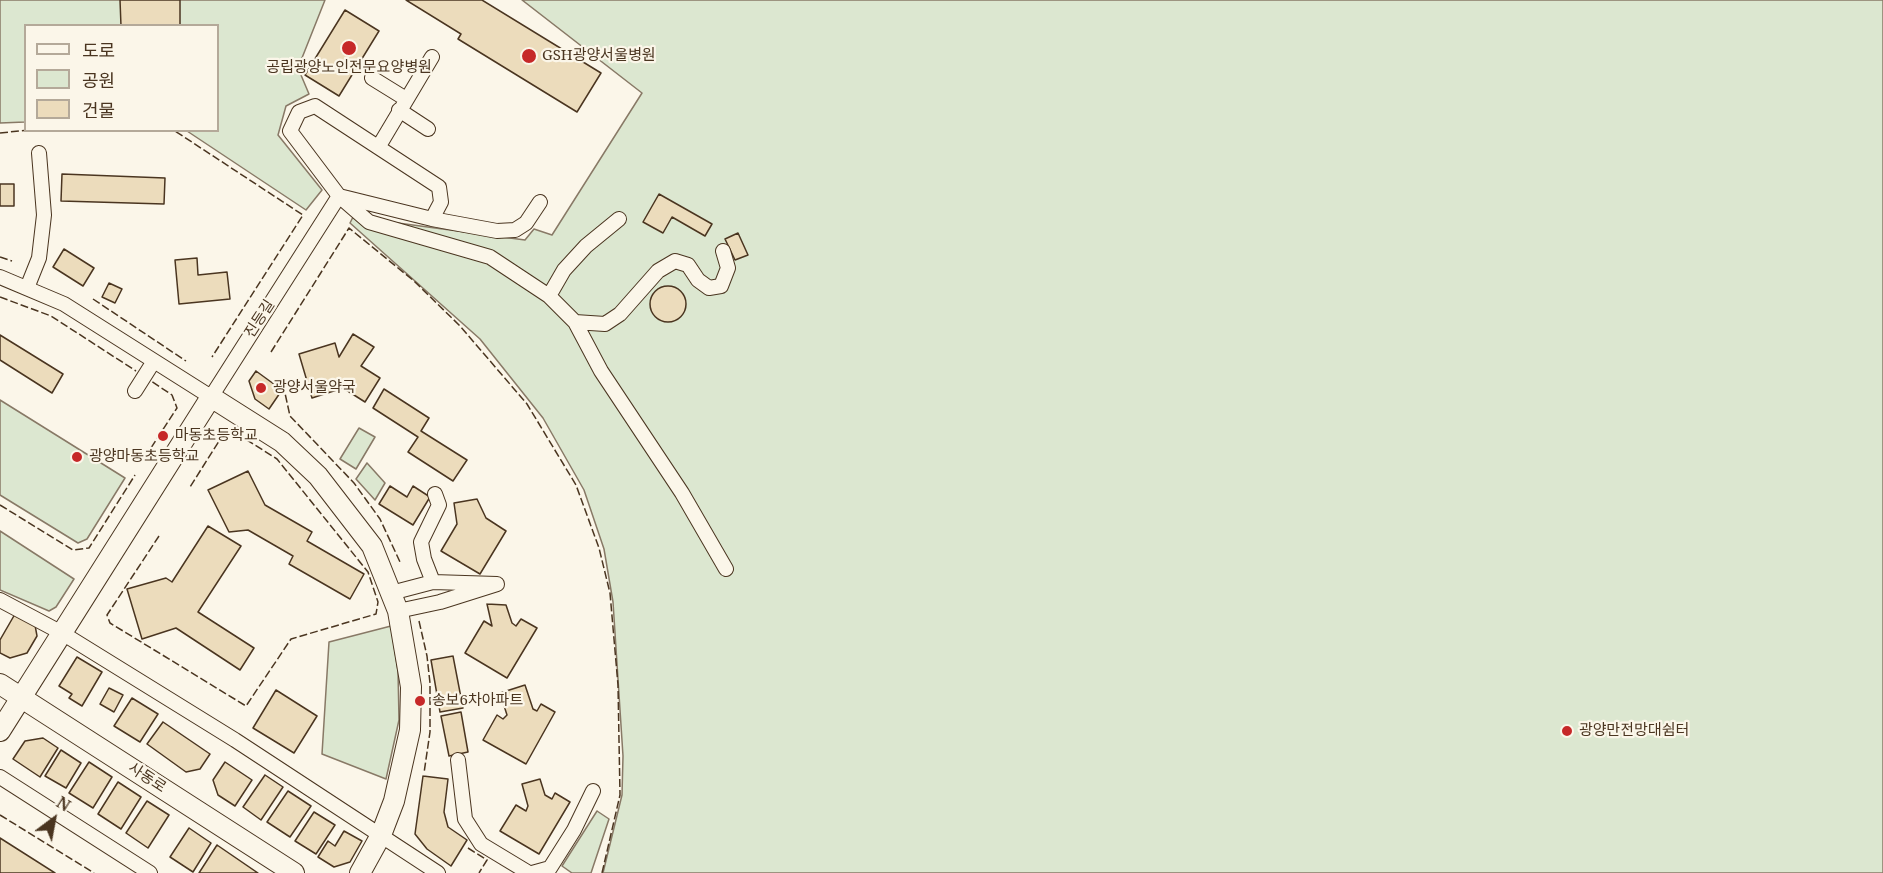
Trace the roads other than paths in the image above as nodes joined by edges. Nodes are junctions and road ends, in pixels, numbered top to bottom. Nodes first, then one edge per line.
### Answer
1 (432, 57) dead end
2 (372, 78) dead end
3 (402, 105) junction
4 (428, 129) dead end
5 (379, 146) junction
6 (39, 153) dead end
7 (339, 196) junction
8 (540, 202) dead end
9 (432, 219) junction
10 (619, 219) dead end
11 (723, 251) dead end
12 (0, 277) edge
13 (27, 288) junction
14 (549, 296) junction
15 (575, 322) junction
16 (154, 361) junction
17 (135, 391) dead end
18 (211, 397) junction
19 (435, 494) dead end
20 (726, 569) dead end
21 (433, 582) junction
22 (0, 600) edge
23 (395, 602) junction
24 (62, 633) junction
25 (0, 684) edge
26 (22, 697) junction
27 (0, 731) edge
28 (458, 760) dead end
29 (0, 777) edge
30 (593, 791) dead end
31 (381, 836) junction
32 (150, 873) edge
33 (294, 873) edge
34 (360, 873) edge
35 (438, 873) edge
36 (531, 873) edge

1 - 3 street
2 - 3 street
3 - 4 street
3 - 5 street
5 - 7 street
5 - 9 street
6 - 13 street
7 - 9 street
7 - 14 street
7 - 18 street, 진등길
8 - 9 street
10 - 14 street
11 - 15 street
12 - 13 street
13 - 16 street
14 - 15 street
15 - 20 street
16 - 17 street
16 - 18 street
18 - 23 street
18 - 24 street, 진등길
19 - 21 street
21 - 23 street
21 - 23 street
22 - 24 street
23 - 31 street
24 - 26 street, 진등길
24 - 31 street
25 - 26 street, 사동로
26 - 27 street, 진등길
26 - 33 street, 사동로
28 - 36 street
29 - 32 street
30 - 36 street
31 - 34 street
31 - 35 street

